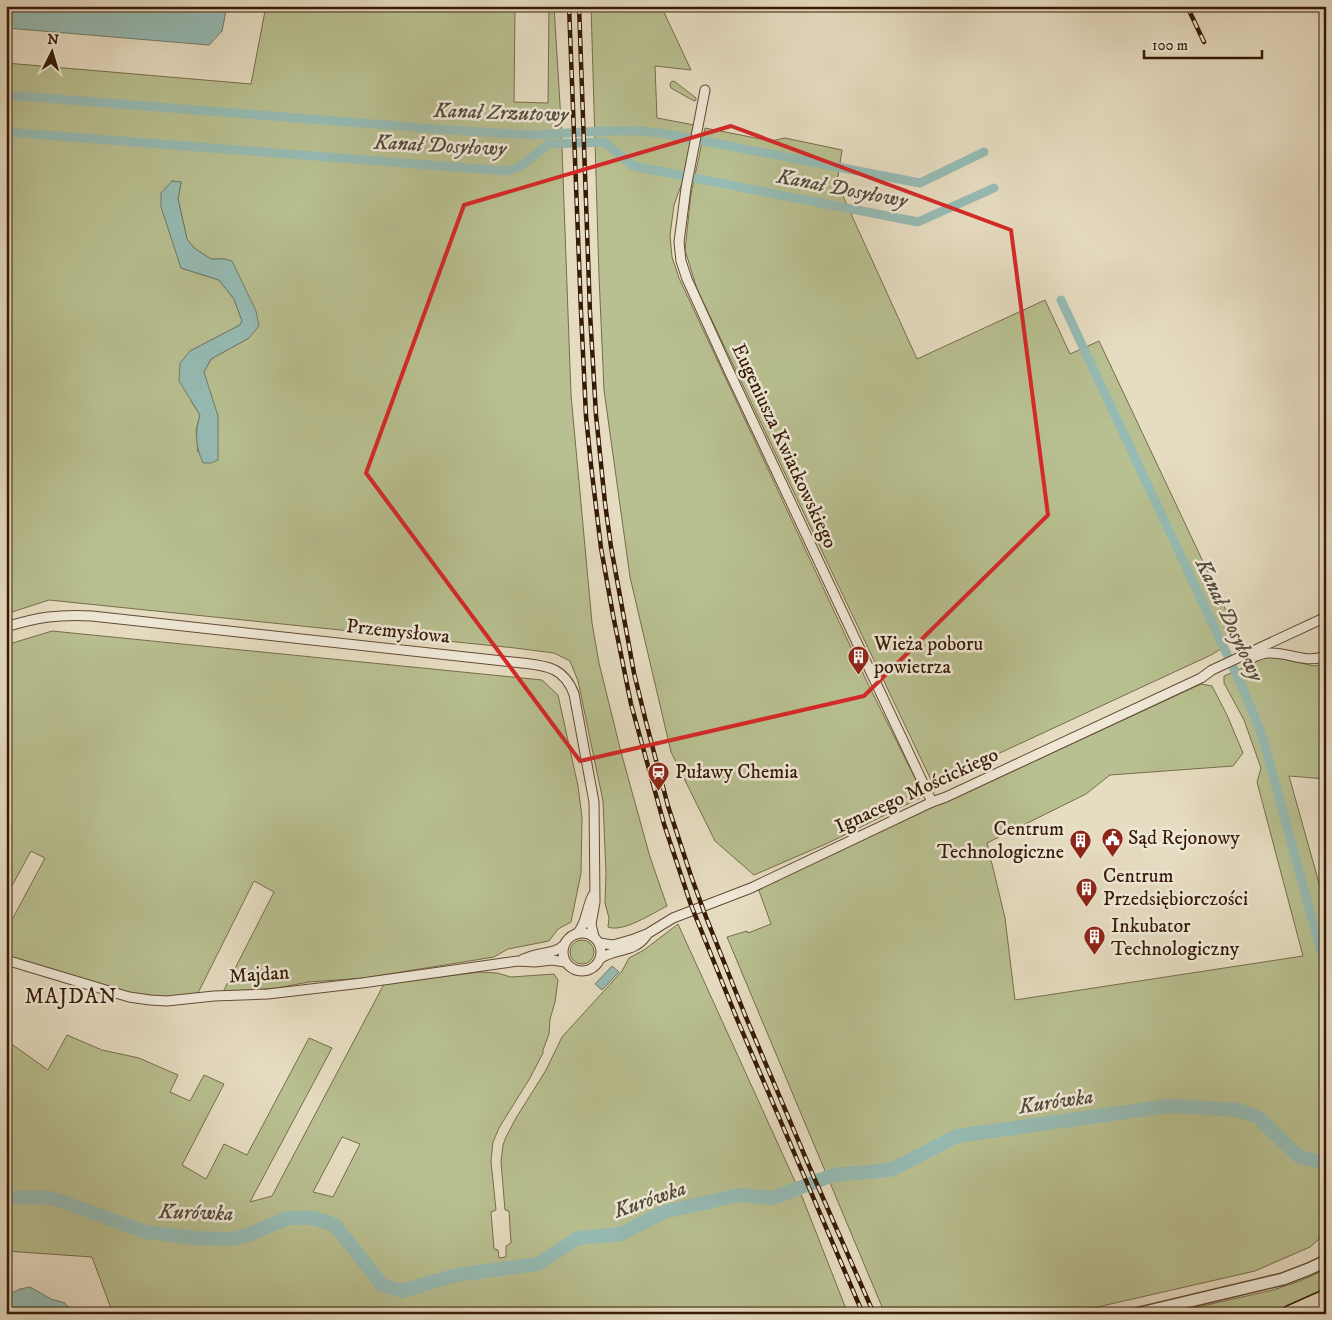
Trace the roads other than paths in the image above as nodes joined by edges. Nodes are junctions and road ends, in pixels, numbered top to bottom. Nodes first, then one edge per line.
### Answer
1 (705, 90) dead end
2 (1326, 618) edge
3 (6, 627) edge
4 (1287, 635) junction
5 (1288, 656) junction
6 (1326, 656) edge
7 (1242, 659) junction
8 (932, 802) junction
9 (594, 893) junction
10 (577, 934) junction
11 (647, 934) junction
12 (596, 940) junction
13 (564, 945) junction
14 (601, 958) junction
15 (6, 960) edge
16 (518, 961) junction
17 (565, 962) junction
18 (1326, 1261) edge
19 (1326, 1298) edge
20 (1136, 1314) edge
21 (1290, 1314) edge

1 - 8 street, Eugeniusza Kwiatkowskiego
2 - 4 street, Ignacego Mościckiego
3 - 9 street, Przemysłowa
4 - 5 street
4 - 7 street, Ignacego Mościckiego
5 - 6 street, Ignacego Mościckiego
5 - 7 street, Ignacego Mościckiego
7 - 8 street, Ignacego Mościckiego
8 - 11 street, Ignacego Mościckiego
9 - 10 street, Przemysłowa
9 - 12 street, Przemysłowa
10 - 12 street
10 - 13 street
11 - 12 street, Ignacego Mościckiego
11 - 14 street, Ignacego Mościckiego
12 - 14 street
13 - 16 street, Majdan
13 - 17 street
14 - 17 street
15 - 16 street, Majdan
16 - 17 street, Majdan
18 - 20 street
19 - 21 highway

